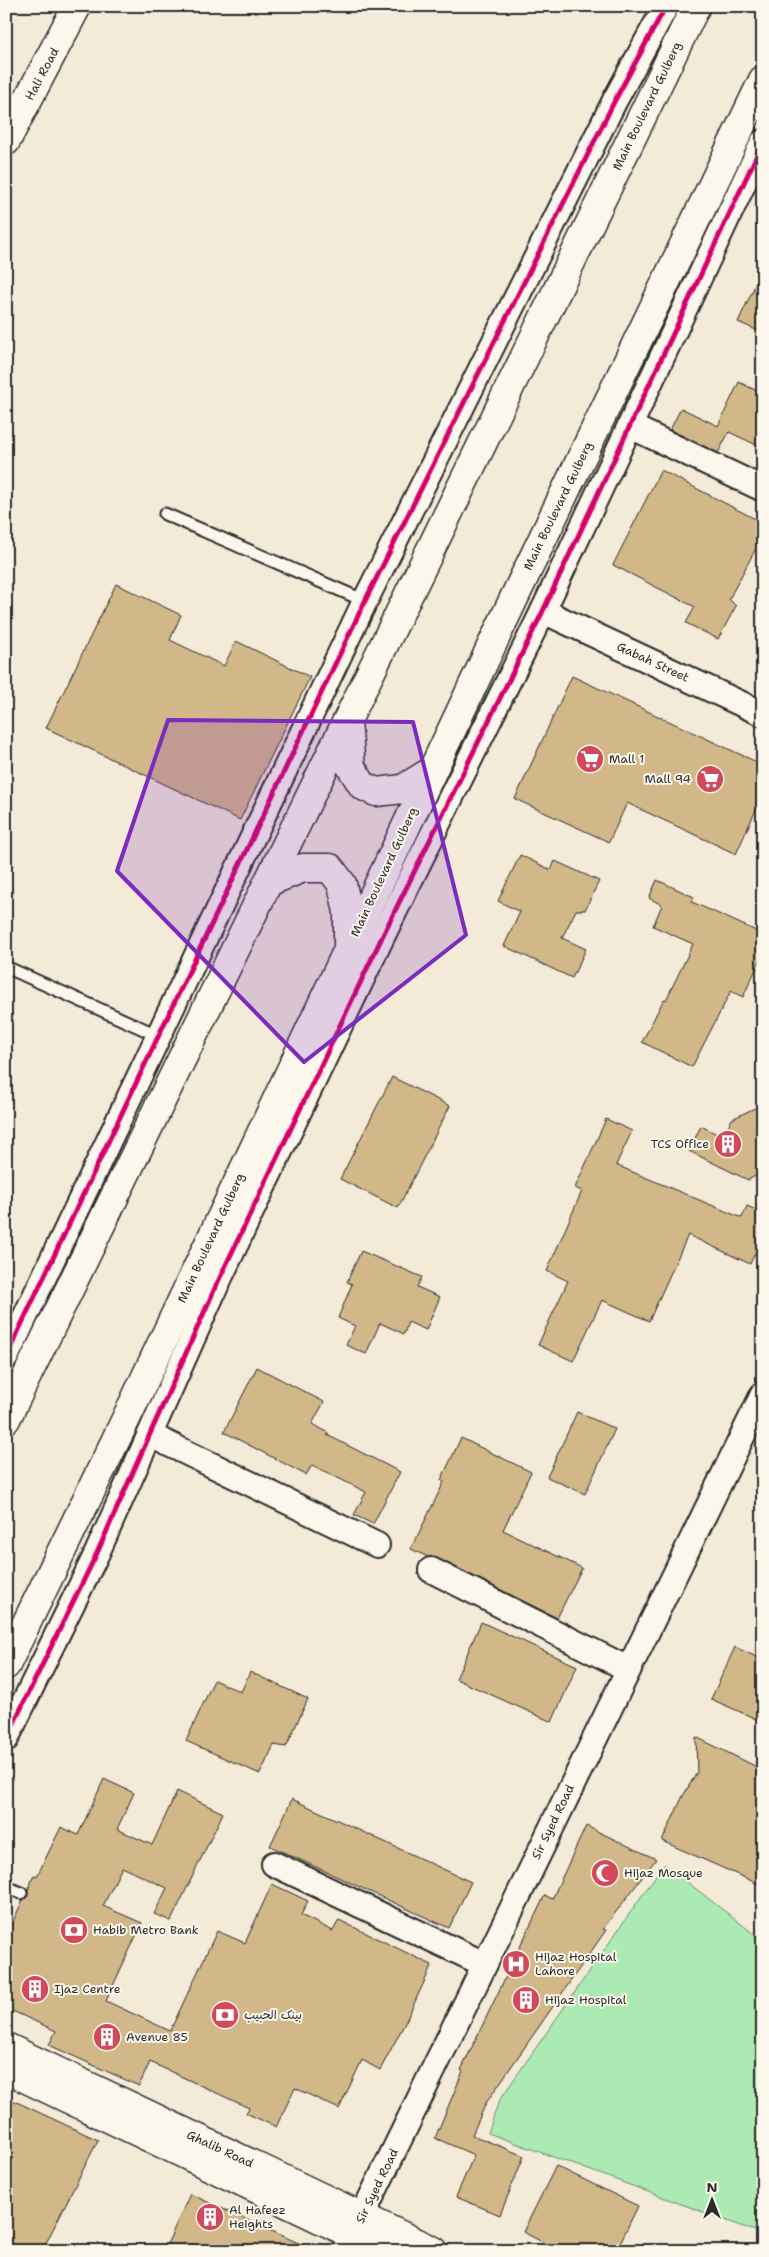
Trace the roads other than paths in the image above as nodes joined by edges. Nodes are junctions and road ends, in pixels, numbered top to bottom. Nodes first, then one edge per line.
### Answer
1 (77, 6) edge
2 (666, 6) edge
3 (696, 6) edge
4 (763, 80) edge
5 (6, 141) edge
6 (763, 142) edge
7 (630, 426) junction
8 (763, 489) edge
9 (165, 514) dead end
10 (365, 601) junction
11 (542, 611) junction
12 (763, 714) edge
13 (347, 721) junction
14 (432, 771) junction
15 (268, 882) junction
16 (348, 948) junction
17 (6, 967) edge
18 (159, 1036) junction
19 (6, 1357) edge
20 (763, 1394) edge
21 (6, 1419) edge
22 (150, 1436) junction
23 (377, 1545) dead end
24 (431, 1570) dead end
25 (6, 1665) edge
26 (628, 1669) junction
27 (6, 1739) edge
28 (274, 1864) dead end
29 (6, 1887) edge
30 (21, 1893) dead end
31 (484, 1964) junction
32 (6, 2047) edge
33 (6, 2069) edge
34 (354, 2234) edge
35 (387, 2251) edge
36 (434, 2251) edge

1 - 5 main road, Hali Road
2 - 10 street
3 - 13 main road, Main Boulevard Gulberg
4 - 14 main road, Main Boulevard Gulberg
6 - 7 street
7 - 8 street
7 - 11 street
9 - 10 lane
10 - 18 street
11 - 12 street, Gabah Street
11 - 22 street
13 - 14 main road
13 - 15 main road, Main Boulevard Gulberg
14 - 16 main road, Main Boulevard Gulberg
15 - 16 main road
15 - 21 main road, Main Boulevard Gulberg
16 - 25 main road, Main Boulevard Gulberg
17 - 18 lane
18 - 19 street
20 - 26 street, Sir Syed Road
22 - 23 street
22 - 27 street
24 - 26 street
26 - 31 street, Sir Syed Road
28 - 31 street
29 - 30 lane
31 - 34 street, Sir Syed Road
32 - 34 main road, Ghalib Road
33 - 34 main road, Ghalib Road
34 - 35 main road, Ghalib Road
34 - 36 main road, Ghalib Road

